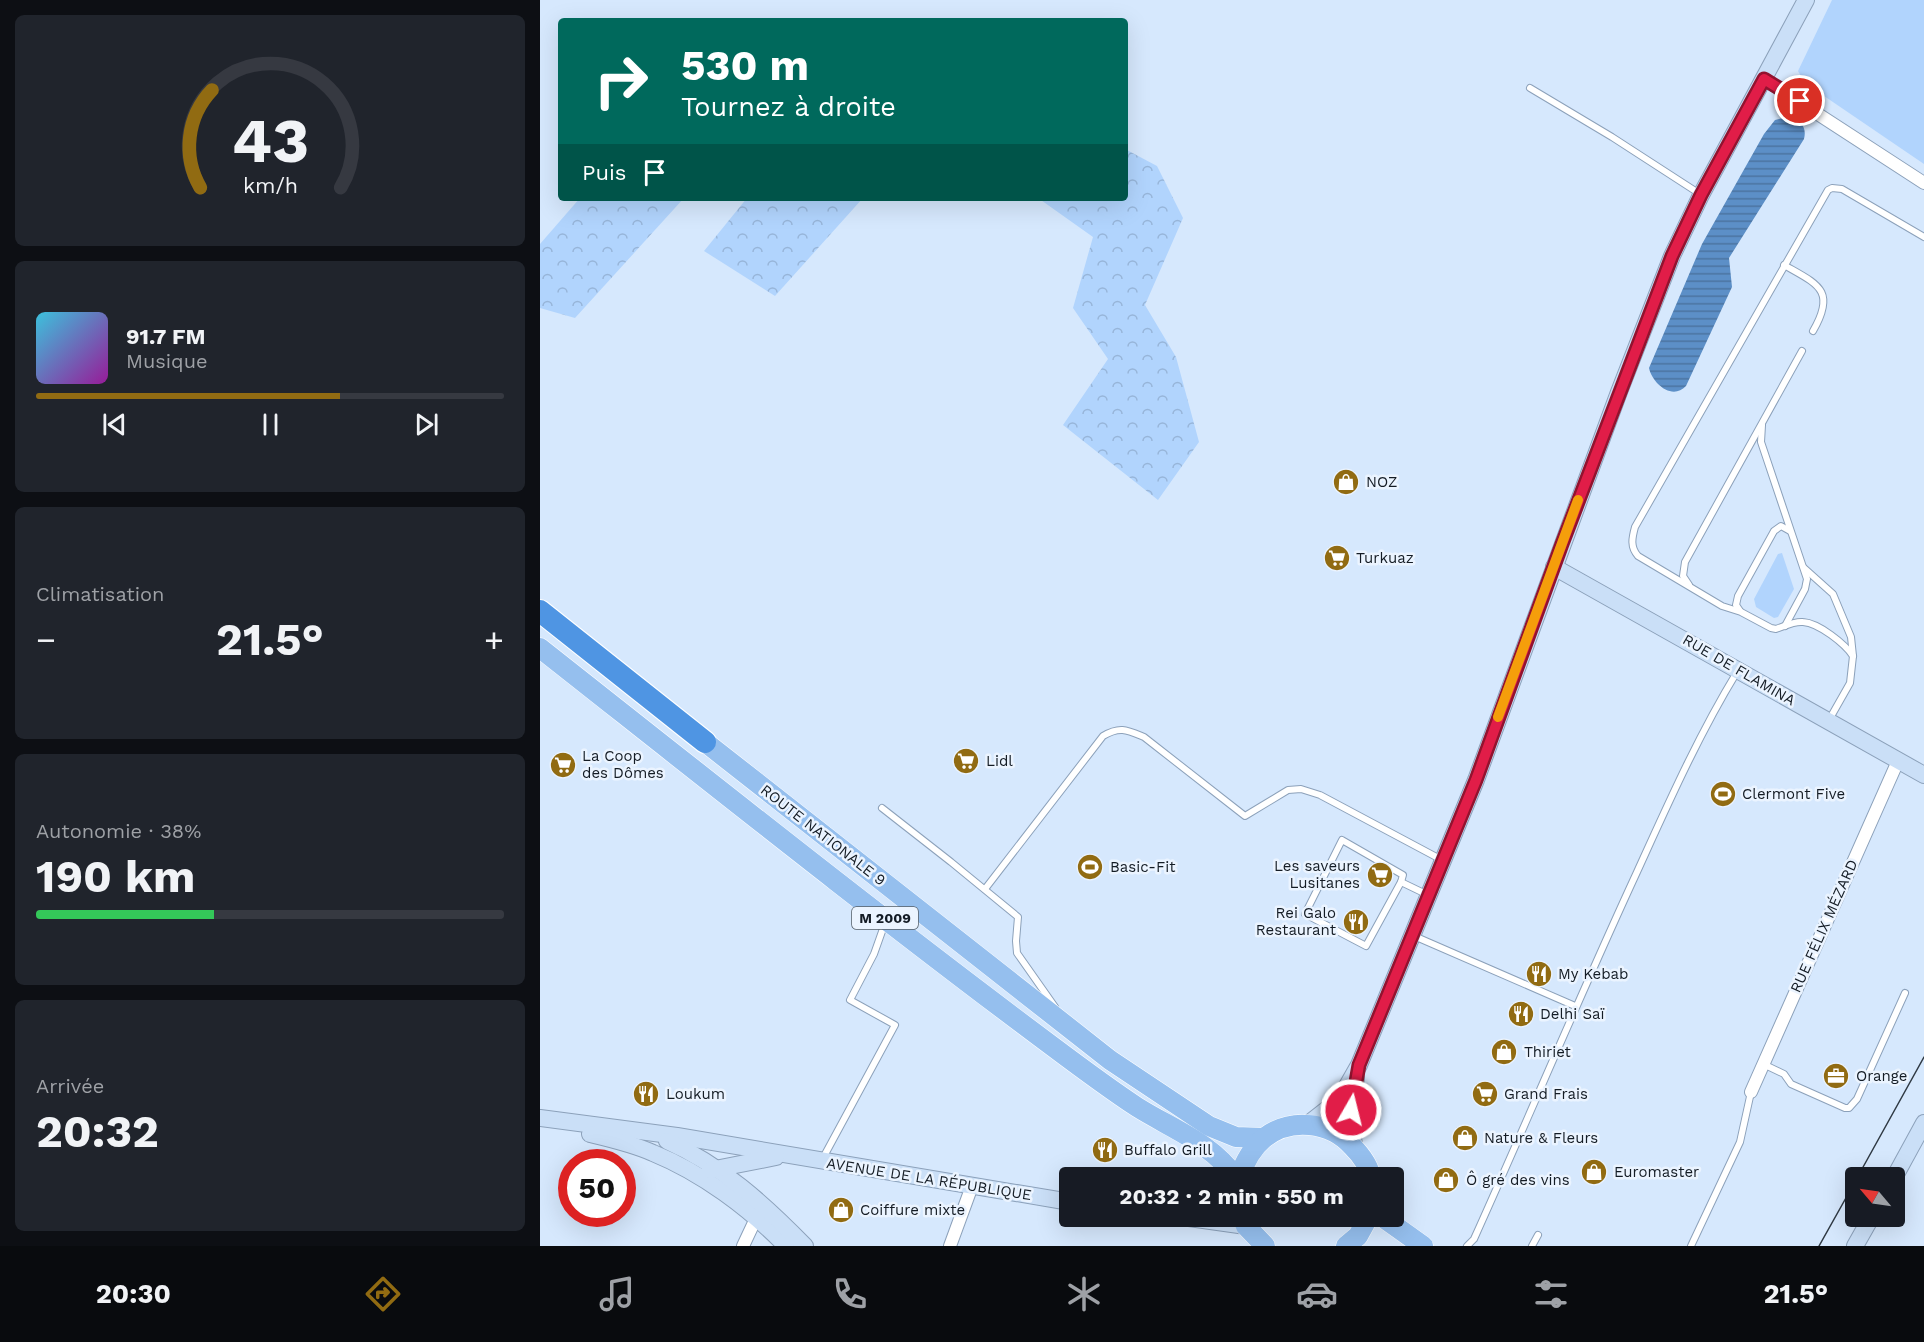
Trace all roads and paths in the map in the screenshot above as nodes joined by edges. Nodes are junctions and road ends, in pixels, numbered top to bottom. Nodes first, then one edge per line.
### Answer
1 (1806, 0) edge
2 (1764, 79) junction
3 (1530, 88) dead end
4 (1924, 183) edge
5 (1701, 195) junction
6 (1924, 237) edge
7 (1784, 265) junction
8 (1813, 331) dead end
9 (1802, 351) dead end
10 (1765, 416) junction
11 (1792, 533) junction
12 (1554, 567) junction
13 (1804, 568) junction
14 (1691, 588) junction
15 (540, 611) edge
16 (1741, 612) junction
17 (1785, 626) junction
18 (540, 648) edge
19 (1853, 656) junction
20 (1738, 669) junction
21 (1828, 721) junction
22 (705, 742) joint
23 (1898, 761) junction
24 (1924, 775) edge
25 (882, 808) dead end
26 (1443, 861) junction
27 (1401, 882) junction
28 (985, 890) junction
29 (1429, 896) junction
30 (887, 920) junction
31 (1413, 935) junction
32 (1905, 993) dead end
33 (1575, 1006) junction
34 (1081, 1038) junction
35 (1762, 1064) junction
36 (1359, 1065) junction
37 (1751, 1092) joint
38 (540, 1119) edge
39 (1924, 1123) edge
40 (1308, 1124) junction
41 (650, 1133) junction
42 (1264, 1138) junction
43 (1355, 1149) junction
44 (789, 1155) junction
45 (822, 1161) junction
46 (1229, 1167) edge
47 (1243, 1167) edge
48 (1367, 1167) edge
49 (1899, 1167) edge
50 (716, 1169) junction
51 (695, 1175) junction
52 (972, 1186) junction
53 (1059, 1200) edge
54 (759, 1210) junction
55 (1249, 1227) edge
56 (1363, 1227) edge
57 (1396, 1227) edge
58 (1866, 1227) edge
59 (1538, 1235) dead end
60 (1475, 1242) edge
61 (743, 1246) edge
62 (786, 1246) edge
63 (805, 1246) edge
64 (950, 1246) edge
65 (1265, 1246) edge
66 (1347, 1246) edge
67 (1422, 1246) edge
68 (1467, 1246) edge
69 (1532, 1246) edge
70 (1691, 1246) edge
71 (1855, 1246) edge

1 - 2 street
2 - 4 street
2 - 5 street
3 - 5 lane
5 - 12 street
6 - 7 lane
7 - 8 lane
7 - 14 lane
9 - 10 lane
10 - 11 lane
10 - 14 lane
11 - 13 lane
11 - 16 lane
12 - 20 street, RUE DE FLAMINA
12 - 26 street
13 - 17 lane
13 - 19 lane
14 - 16 lane
15 - 22 highway, ROUTE NATIONALE 9 / M 2009
16 - 17 lane
17 - 19 lane
18 - 30 main road, M 2009
19 - 21 lane
20 - 21 street, RUE DE FLAMINA
20 - 33 lane
21 - 23 street, RUE DE FLAMINA
22 - 34 main road, ROUTE NATIONALE 9 / M 2009
23 - 24 street, RUE DE FLAMINA
23 - 35 street, RUE FÉLIX MÉZARD
25 - 28 lane
26 - 28 lane
26 - 29 street
27 - 27 lane
27 - 29 lane
28 - 34 lane
29 - 31 street
30 - 45 lane
30 - 46 main road, M 2009
31 - 33 lane
31 - 36 street
32 - 35 lane
33 - 60 lane
34 - 42 main road, ROUTE NATIONALE 9 / M 2009
35 - 37 street, RUE FÉLIX MÉZARD
36 - 40 street
36 - 43 street
37 - 70 lane
38 - 41 street
38 - 51 street
39 - 49 street
40 - 42 main road
40 - 43 main road
41 - 44 street, AVENUE DE LA RÉPUBLIQUE
41 - 50 street
42 - 47 main road
43 - 48 main road
44 - 45 street, AVENUE DE LA RÉPUBLIQUE
44 - 50 street
45 - 52 street, AVENUE DE LA RÉPUBLIQUE
50 - 51 street
50 - 54 street
51 - 54 street
52 - 53 street, AVENUE DE LA RÉPUBLIQUE
52 - 64 street
54 - 61 street
54 - 62 street
54 - 63 street
55 - 65 main road
56 - 66 main road
57 - 67 main road
58 - 71 street
59 - 69 lane
60 - 68 lane

